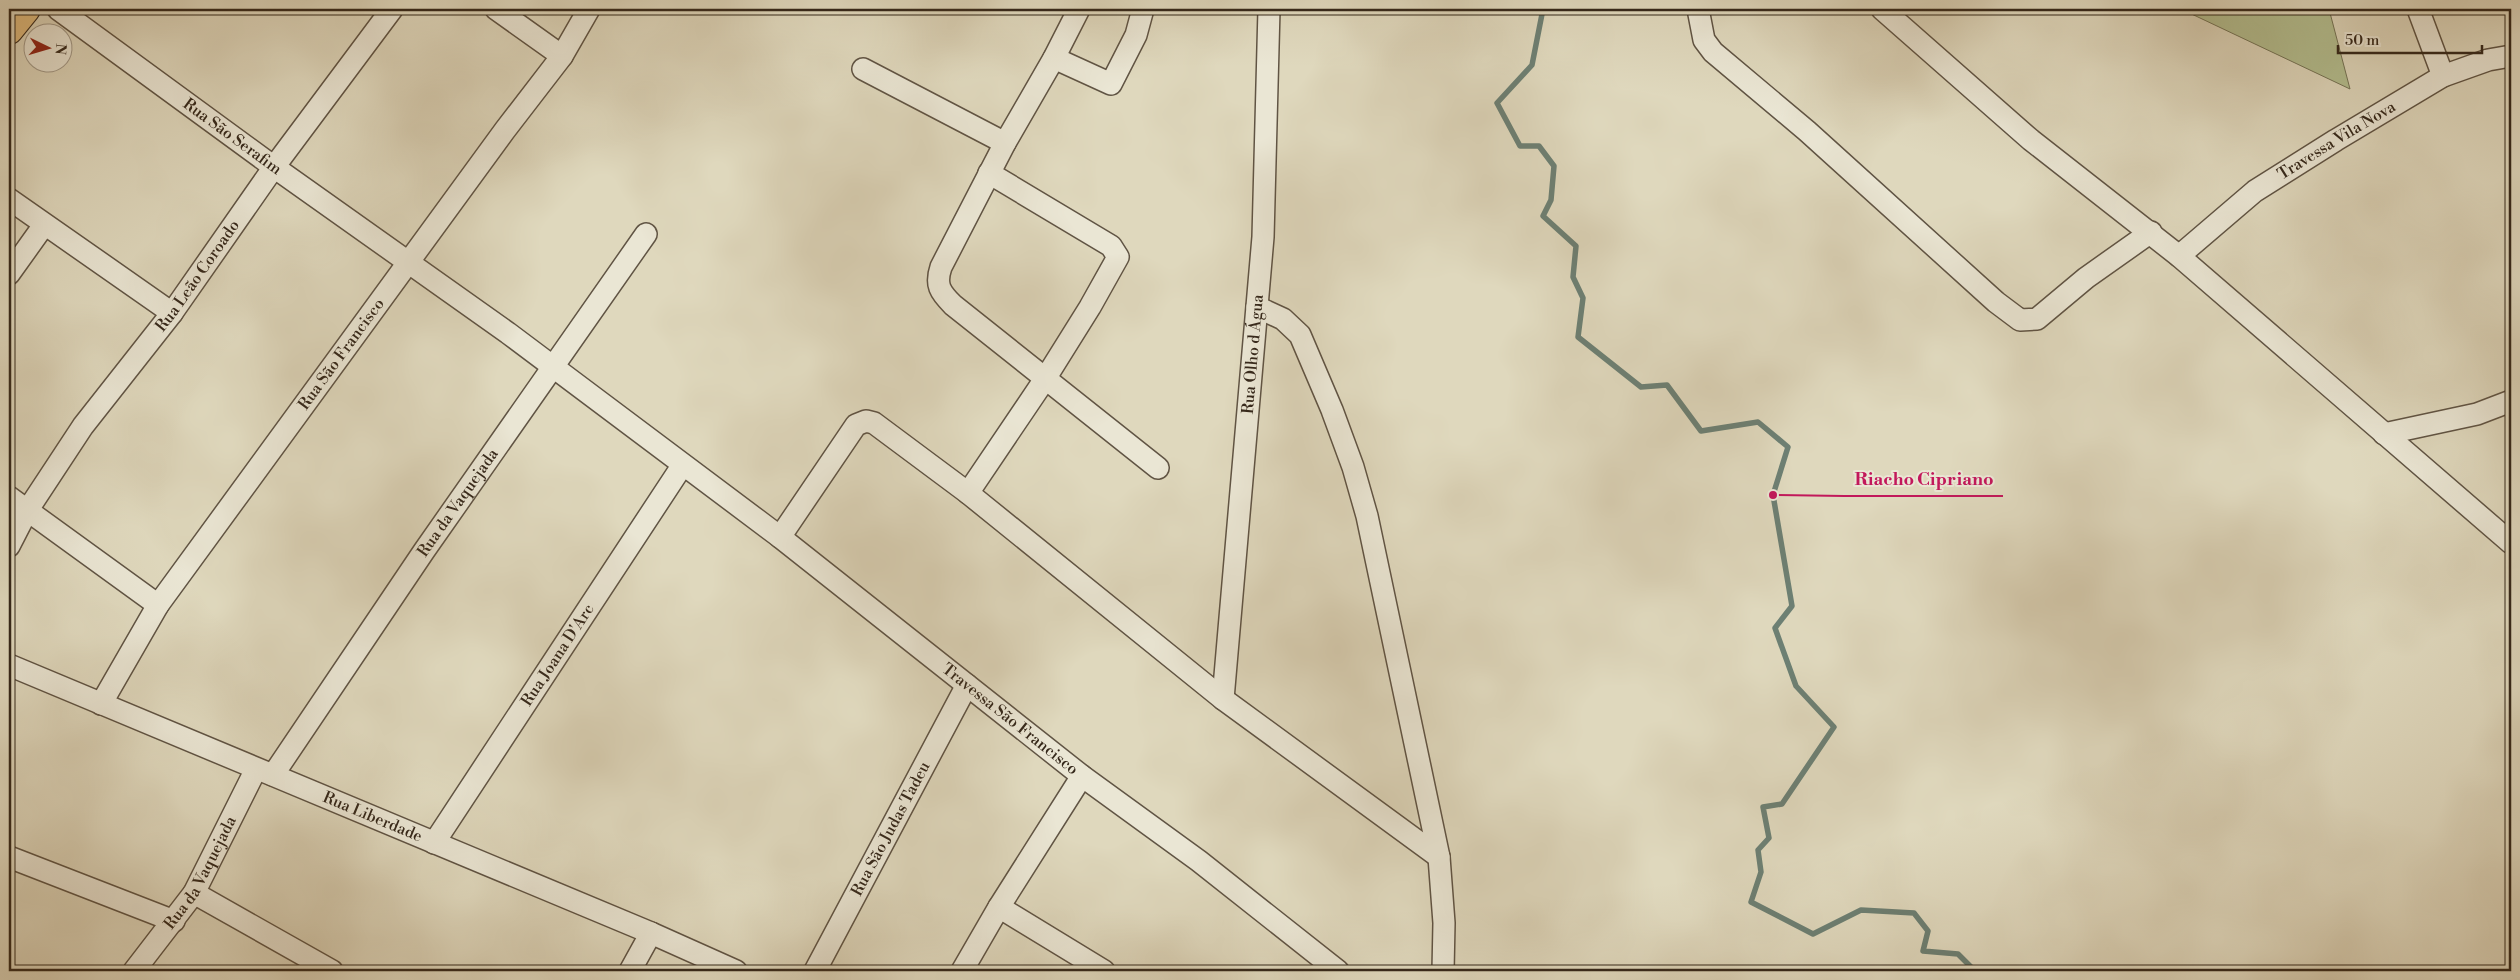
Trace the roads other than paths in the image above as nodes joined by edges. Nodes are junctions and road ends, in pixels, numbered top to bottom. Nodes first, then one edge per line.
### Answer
1 (26, 9) edge
2 (58, 9) edge
3 (392, 9) edge
4 (496, 9) edge
5 (589, 9) edge
6 (1079, 9) edge
7 (1143, 9) edge
8 (1269, 9) edge
9 (1698, 9) edge
10 (1882, 9) edge
11 (2418, 9) edge
12 (9, 30) edge
13 (562, 56) junction
14 (2511, 56) edge
15 (1054, 58) junction
16 (863, 69) dead end
17 (2442, 76) junction
18 (1005, 143) junction
19 (274, 167) junction
20 (989, 173) junction
21 (9, 199) edge
22 (44, 225) junction
23 (2150, 232) junction
24 (646, 234) dead end
25 (2179, 256) junction
26 (408, 263) junction
27 (9, 274) edge
28 (1257, 308) junction
29 (172, 312) junction
30 (552, 367) junction
31 (1045, 379) junction
32 (2511, 401) edge
33 (2384, 434) junction
34 (682, 466) junction
35 (1158, 468) dead end
36 (968, 493) junction
37 (9, 497) edge
38 (27, 511) junction
39 (780, 537) junction
40 (2511, 543) edge
41 (9, 546) edge
42 (158, 605) junction
43 (9, 665) edge
44 (967, 685) junction
45 (1223, 699) junction
46 (101, 704) junction
47 (265, 772) junction
48 (1082, 776) junction
49 (434, 844) junction
50 (9, 857) edge
51 (1439, 858) junction
52 (194, 893) junction
53 (998, 908) junction
54 (174, 921) junction
55 (652, 933) junction
56 (134, 971) edge
57 (332, 971) edge
58 (630, 971) edge
59 (736, 971) edge
60 (815, 971) edge
61 (962, 971) edge
62 (1104, 971) edge
63 (1338, 971) edge
64 (1443, 971) edge

1 - 12 main road
2 - 19 street, Rua São Serafim
3 - 19 street, Rua Leão Coroado
4 - 13 street
5 - 13 street, Rua São Francisco
6 - 15 street
7 - 15 street
8 - 28 street, Rua Olho d Água
9 - 23 street
10 - 23 street
11 - 17 street
13 - 26 street, Rua São Francisco
14 - 17 street, Travessa Vila Nova
15 - 18 street
16 - 18 street
17 - 25 street, Travessa Vila Nova
18 - 20 street
19 - 26 street, Rua São Serafim
19 - 29 street, Rua Leão Coroado
20 - 31 street
20 - 31 street
21 - 22 street
22 - 27 street
22 - 29 street
23 - 25 street
24 - 30 street, Rua da Vaquejada
25 - 33 street
26 - 30 street, Rua São Serafim
26 - 42 street, Rua São Francisco
28 - 45 street, Rua Olho d Água
28 - 51 street
29 - 38 street, Rua Leão Coroado
30 - 34 street, Travessa São Francisco
30 - 47 street, Rua da Vaquejada
31 - 35 street
31 - 36 street
32 - 33 street
33 - 40 street
34 - 39 street, Travessa São Francisco
34 - 49 street, Rua Joana D'Arc
36 - 39 street
36 - 45 street
37 - 38 street
38 - 41 street, Rua Leão Coroado
38 - 42 street
39 - 44 street, Travessa São Francisco
42 - 46 street, Rua São Francisco
43 - 46 street, Rua Liberdade
44 - 48 street, Travessa São Francisco
44 - 60 street, Rua São Judas Tadeu
45 - 51 street
46 - 47 street, Rua Liberdade
47 - 49 street, Rua Liberdade
47 - 52 street, Rua da Vaquejada
48 - 53 street
48 - 63 street, Travessa São Francisco
49 - 55 street, Rua Liberdade
50 - 54 street
51 - 64 street
52 - 54 street, Rua da Vaquejada
52 - 57 street
53 - 61 street
53 - 62 street
54 - 56 street, Rua da Vaquejada
55 - 58 street
55 - 59 street, Rua Liberdade

